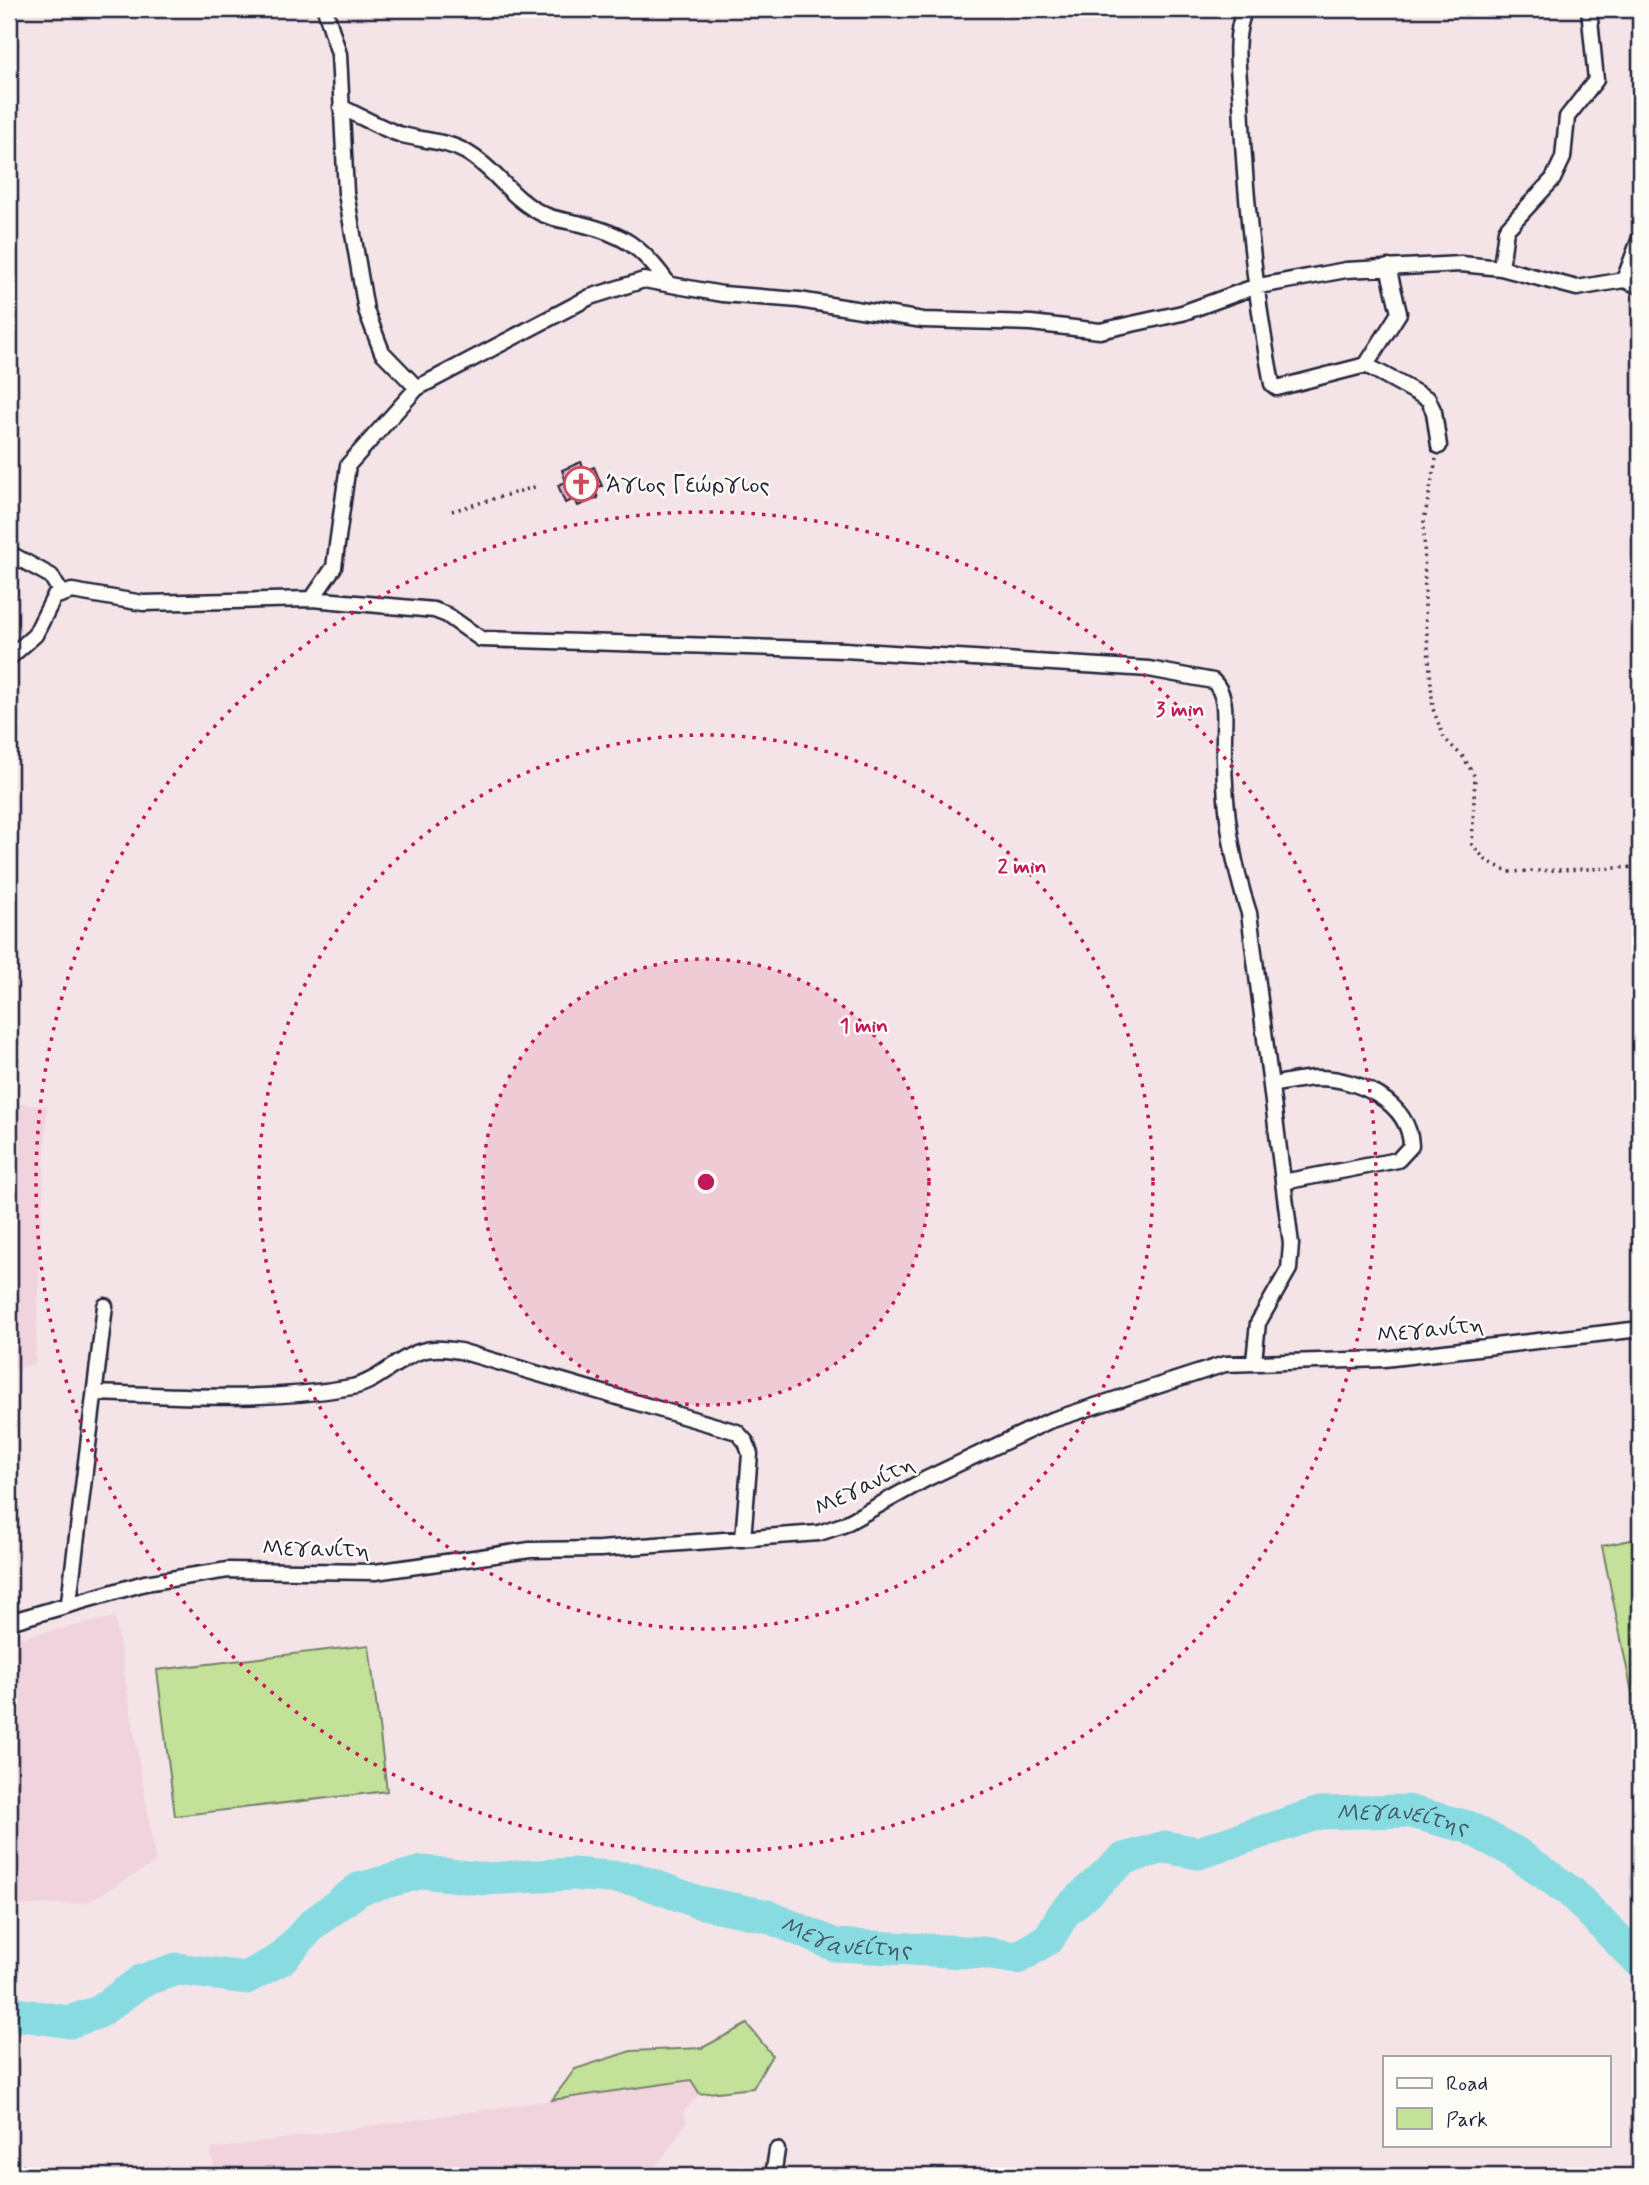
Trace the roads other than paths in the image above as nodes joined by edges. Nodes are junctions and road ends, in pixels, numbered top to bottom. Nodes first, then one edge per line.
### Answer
1 (325, 9) edge
2 (1245, 9) edge
3 (1589, 9) edge
4 (341, 107) junction
5 (1640, 238) edge
6 (1388, 267) junction
7 (1501, 268) junction
8 (1624, 281) junction
9 (667, 282) junction
10 (1640, 286) edge
11 (1254, 287) junction
12 (1366, 365) junction
13 (417, 388) junction
14 (1439, 446) road end
15 (9, 553) edge
16 (61, 593) junction
17 (312, 599) junction
18 (9, 658) edge
19 (1272, 1085) junction
20 (1283, 1182) junction
21 (105, 1306) dead end
22 (1640, 1329) edge
23 (1255, 1361) junction
24 (95, 1393) junction
25 (743, 1539) junction
26 (69, 1602) junction
27 (9, 1622) edge
28 (777, 2150) dead end
29 (773, 2176) edge

1 - 4 street
2 - 11 street
3 - 7 street
4 - 9 street
4 - 13 street
5 - 8 street
6 - 7 street
6 - 11 street
6 - 12 street
7 - 8 street
8 - 10 street
9 - 11 street
9 - 13 street
11 - 12 street
12 - 14 street
13 - 17 street
15 - 16 street
16 - 17 street
16 - 18 street
17 - 19 street
19 - 20 street
19 - 20 street
20 - 23 street
21 - 24 street
22 - 23 street, Μεγανίτη
23 - 25 street, Μεγανίτη
24 - 25 street
24 - 26 street
25 - 26 street, Μεγανίτη
26 - 27 street, Μεγανίτη
28 - 29 street

